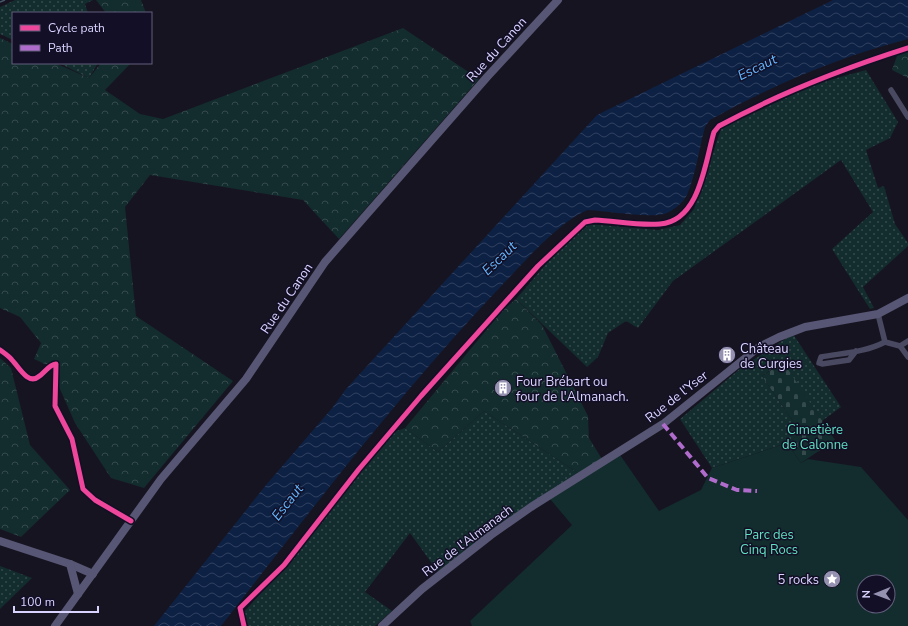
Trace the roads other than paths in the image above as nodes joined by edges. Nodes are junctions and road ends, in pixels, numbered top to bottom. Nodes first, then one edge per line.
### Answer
1 (558, 0) edge
2 (891, 90) dead end
3 (908, 117) edge
4 (908, 298) edge
5 (878, 314) junction
6 (908, 341) edge
7 (885, 342) junction
8 (900, 346) junction
9 (0, 350) edge
10 (856, 351) junction
11 (908, 357) edge
12 (573, 480) joint
13 (131, 521) junction
14 (0, 541) edge
15 (70, 564) junction
16 (93, 574) junction
17 (78, 594) junction
18 (55, 626) edge
19 (382, 626) edge

1 - 13 main road, Rue du Canon
2 - 3 street
4 - 5 main road, Rue de l'Yser
5 - 7 street
5 - 12 main road, Rue de l'Yser
6 - 8 street
7 - 8 street
7 - 10 street
8 - 11 street
9 - 13 street
10 - 10 street
12 - 19 main road, Rue de l'Almanach
13 - 16 main road, Rue du Canon
14 - 15 main road
15 - 16 main road
15 - 17 main road
16 - 17 main road, Rue du Canon
17 - 18 main road, Rue du Canon

